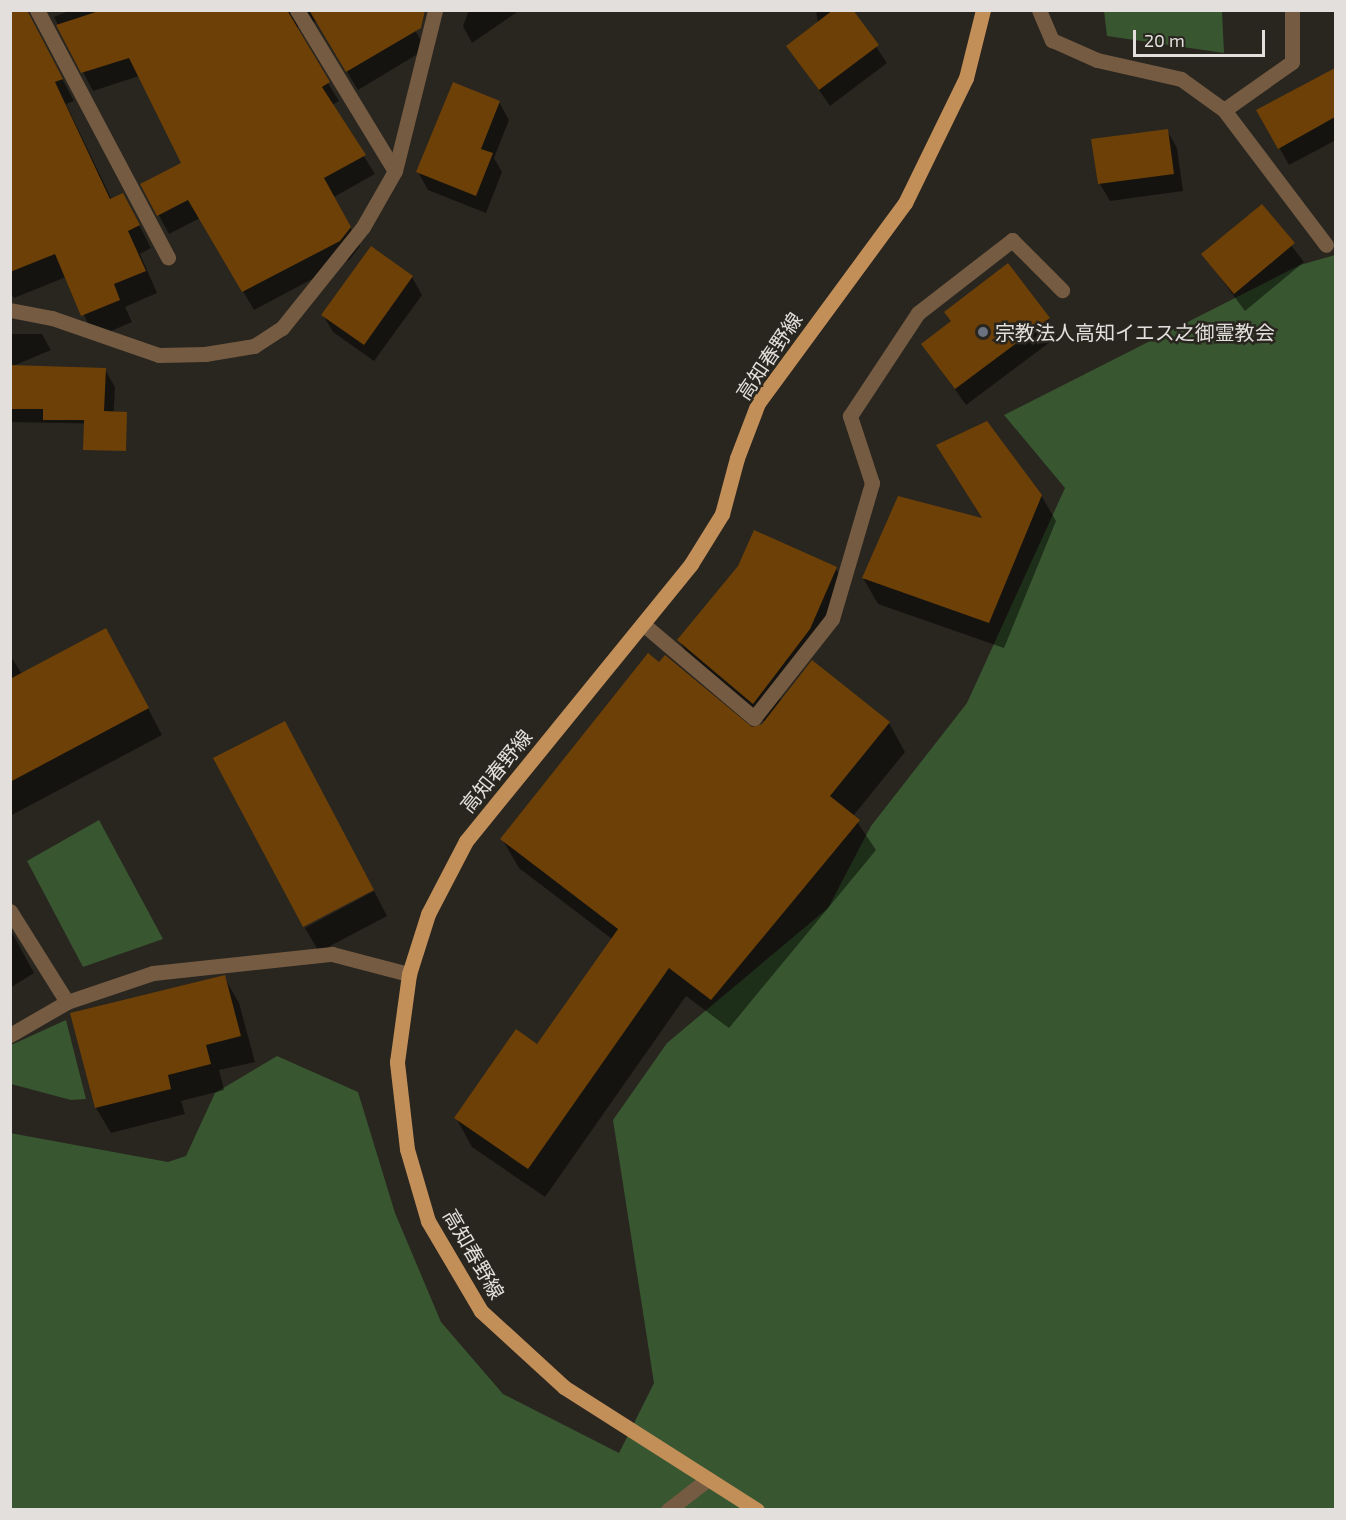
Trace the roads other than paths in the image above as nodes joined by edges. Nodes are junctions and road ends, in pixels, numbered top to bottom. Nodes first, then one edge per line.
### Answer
1 (37, 10) edge
2 (297, 10) edge
3 (435, 10) edge
4 (983, 10) edge
5 (1039, 10) edge
6 (1292, 10) edge
7 (1224, 110) junction
8 (395, 171) junction
9 (1326, 245) dead end
10 (168, 257) dead end
11 (1062, 290) dead end
12 (10, 310) edge
13 (643, 624) junction
14 (10, 911) edge
15 (409, 974) junction
16 (67, 1002) junction
17 (10, 1035) edge
18 (708, 1479) junction
19 (668, 1509) edge
20 (757, 1509) edge

1 - 10 street
2 - 8 street
3 - 8 street
4 - 13 main road, 高知春野線
5 - 7 street
6 - 7 street
7 - 9 street
8 - 12 street
11 - 13 street
13 - 15 main road, 高知春野線
14 - 16 street
15 - 16 street
15 - 18 main road, 高知春野線
16 - 17 street
18 - 19 street
18 - 20 main road, 高知春野線

